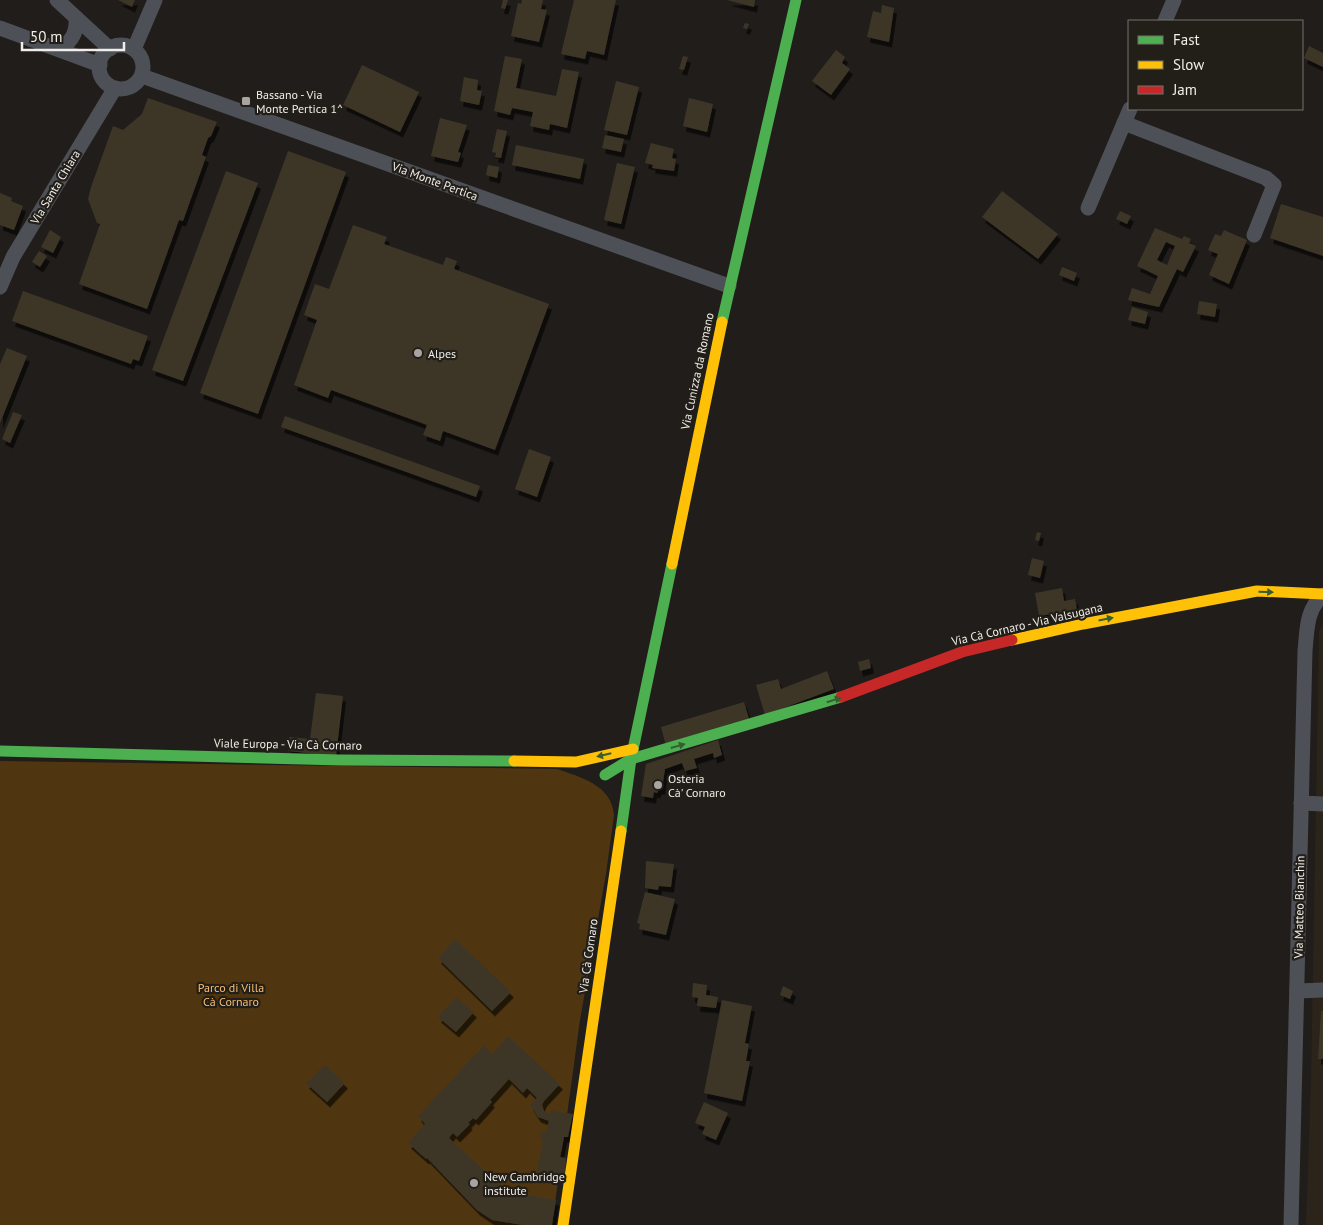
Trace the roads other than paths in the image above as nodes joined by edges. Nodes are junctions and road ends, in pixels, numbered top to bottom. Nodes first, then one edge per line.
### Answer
1 (57, 0) edge
2 (155, 0) edge
3 (796, 0) edge
4 (1174, 0) edge
5 (76, 18) junction
6 (1165, 20) edge
7 (0, 28) edge
8 (110, 49) junction
9 (134, 49) junction
10 (61, 50) junction
11 (100, 65) junction
12 (142, 76) junction
13 (115, 88) junction
14 (1127, 116) edge
15 (1088, 208) dead end
16 (1254, 235) dead end
17 (7, 255) edge
18 (729, 286) junction
19 (0, 287) edge
20 (1323, 594) edge
21 (0, 751) edge
22 (632, 754) junction
23 (576, 762) junction
24 (604, 775) junction
25 (625, 791) junction
26 (1302, 803) junction
27 (1323, 804) edge
28 (1323, 990) edge
29 (1297, 991) junction
30 (563, 1225) edge
31 (1291, 1225) edge

1 - 5 street
2 - 9 street
3 - 18 street, Via Cunizza da Romano
4 - 6 street
5 - 8 street
5 - 10 street
7 - 10 street
8 - 9 street
8 - 11 street
9 - 12 street
10 - 11 street
11 - 13 street
12 - 13 street
12 - 18 street, Via Monte Pertica
13 - 17 street, Via Santa Chiara
14 - 15 street
14 - 16 street
17 - 19 street, Via Santa Chiara
18 - 22 street, Via Cunizza da Romano
22 -> 20 street, Via Cà Cornaro - Via Valsugana
20 - 26 street, Via Matteo Bianchin
21 - 23 street, Viale Europa - Via Cà Cornaro
22 -> 23 street
22 - 24 street
22 - 25 street, Via Cà Cornaro
23 - 24 street
24 - 25 street
25 - 30 street, Via Cà Cornaro
26 - 27 street
26 - 29 street, Via Matteo Bianchin
28 - 29 street
29 - 31 street, Via Matteo Bianchin

